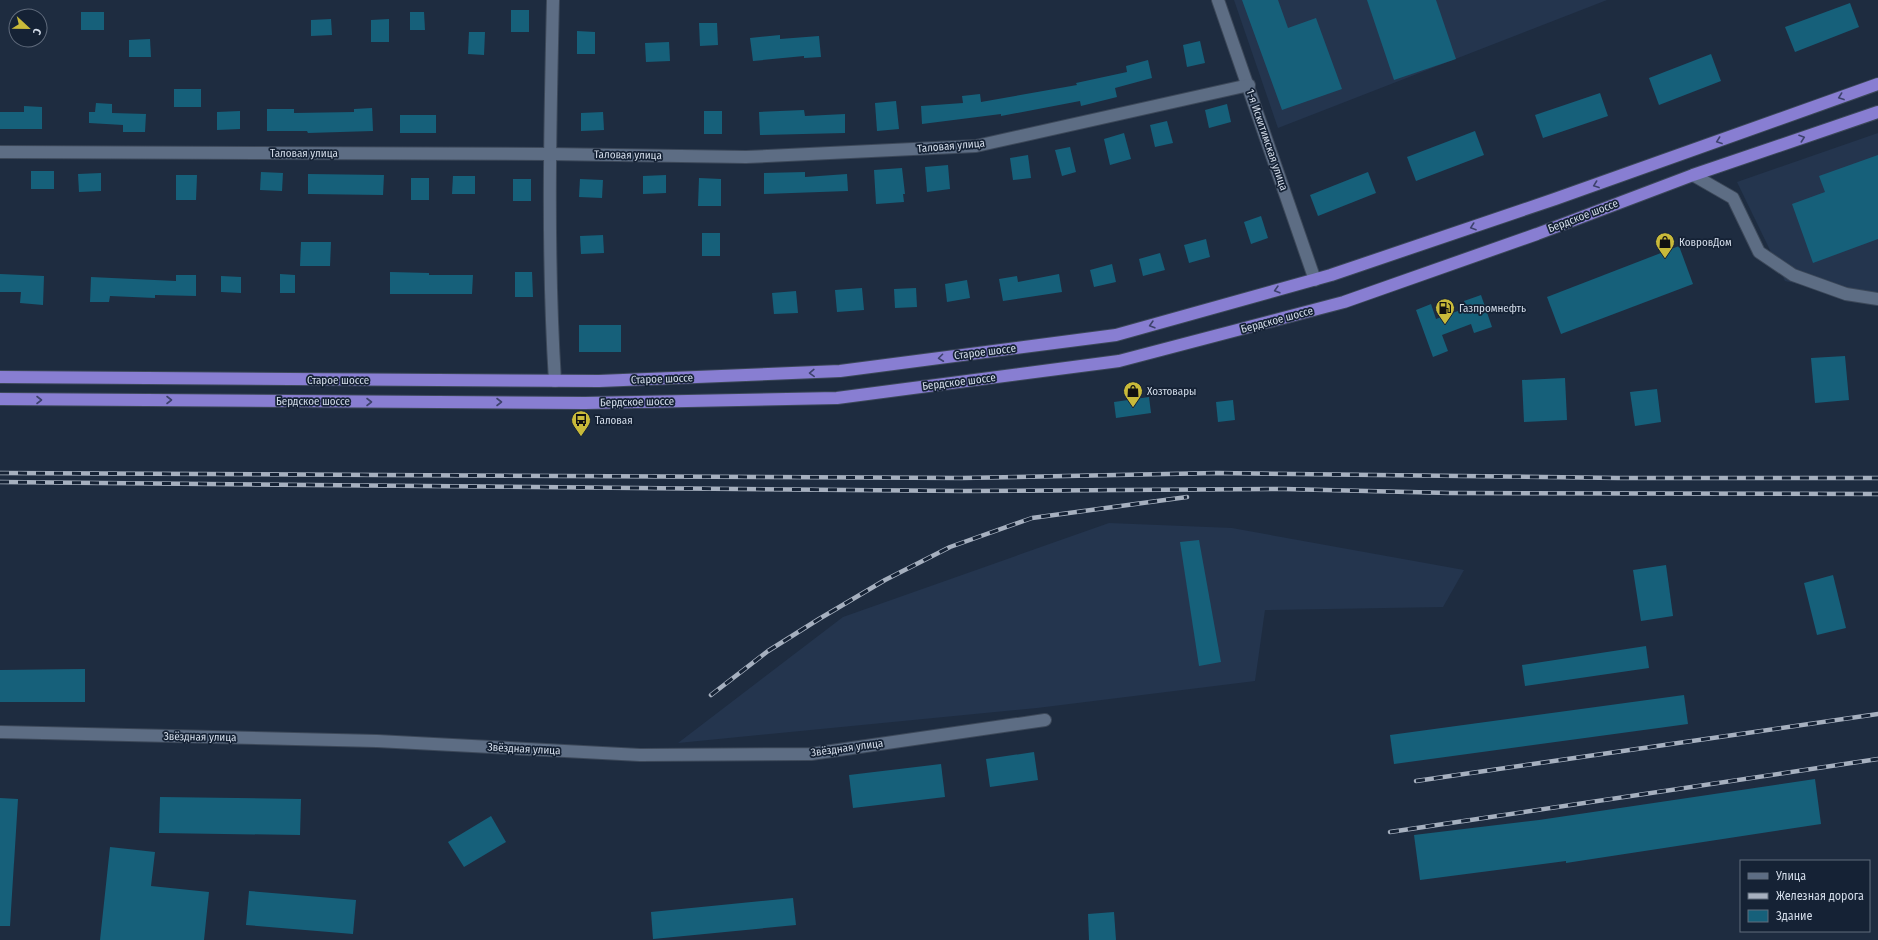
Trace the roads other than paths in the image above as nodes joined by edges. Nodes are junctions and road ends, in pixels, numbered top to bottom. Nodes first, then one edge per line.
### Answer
1 (553, 0) edge
2 (1218, 0) edge
3 (1878, 84) edge
4 (1249, 85) junction
5 (1878, 112) edge
6 (0, 152) edge
7 (549, 154) junction
8 (1692, 175) junction
9 (1315, 280) junction
10 (1878, 299) edge
11 (0, 377) edge
12 (555, 381) junction
13 (0, 399) edge
14 (1045, 720) dead end
15 (0, 732) edge

1 - 7 street
2 - 4 street, 1-я Искитимская улица
3 -> 9 highway
4 - 7 street, Таловая улица
4 - 9 street, 1-я Искитимская улица
8 -> 5 highway, Бердское шоссе
6 - 7 street, Таловая улица
7 - 12 street
8 - 10 street
13 -> 8 highway, Бердское шоссе
9 -> 12 highway, Старое шоссе
11 - 12 highway, Старое шоссе
14 - 15 street, Звёздная улица

